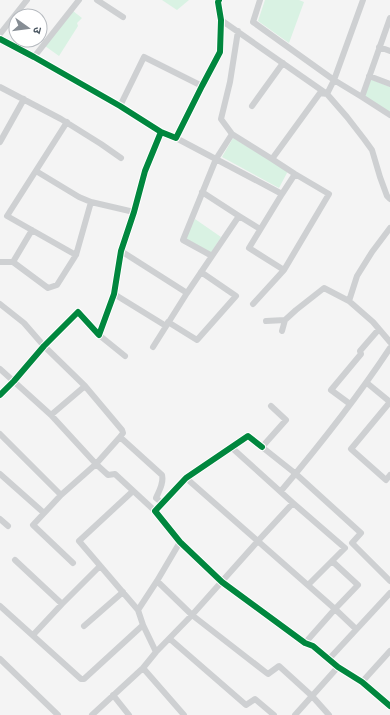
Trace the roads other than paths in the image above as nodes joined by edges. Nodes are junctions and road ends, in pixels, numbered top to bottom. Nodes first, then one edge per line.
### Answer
1 (27, 0) edge
2 (79, 0) edge
3 (97, 0) edge
4 (219, 0) edge
5 (260, 0) edge
6 (363, 0) edge
7 (123, 17) dead end
8 (390, 18) edge
9 (221, 20) junction
10 (3, 25) edge
11 (238, 31) junction
12 (0, 34) edge
13 (0, 39) edge
14 (379, 47) junction
15 (390, 51) edge
16 (34, 57) junction
17 (283, 63) junction
18 (369, 76) junction
19 (334, 80) junction
20 (390, 84) edge
21 (202, 86) junction
22 (0, 87) edge
23 (327, 94) junction
24 (362, 97) junction
25 (24, 99) junction
26 (120, 106) junction
27 (252, 106) dead end
28 (390, 115) edge
29 (67, 122) junction
30 (161, 132) junction
31 (232, 134) junction
32 (176, 138) junction
33 (0, 142) edge
34 (121, 158) dead end
35 (216, 159) junction
36 (272, 159) junction
37 (36, 171) junction
38 (295, 174) junction
39 (202, 192) junction
40 (282, 194) junction
41 (390, 199) edge
42 (91, 202) junction
43 (134, 212) junction
44 (239, 216) junction
45 (390, 228) edge
46 (260, 229) junction
47 (32, 230) junction
48 (121, 251) junction
49 (76, 255) junction
50 (212, 256) junction
51 (0, 262) edge
52 (13, 262) junction
53 (284, 270) junction
54 (201, 272) junction
55 (187, 293) junction
56 (114, 294) junction
57 (349, 301) junction
58 (253, 304) dead end
59 (2, 306) edge
60 (0, 313) edge
61 (285, 320) junction
62 (266, 321) dead end
63 (167, 324) junction
64 (379, 329) junction
65 (282, 331) dead end
66 (99, 336) junction
67 (390, 342) edge
68 (44, 346) junction
69 (153, 347) dead end
70 (390, 348) edge
71 (125, 356) dead end
72 (0, 369) edge
73 (14, 381) junction
74 (367, 383) junction
75 (84, 386) junction
76 (0, 394) edge
77 (350, 404) junction
78 (271, 406) dead end
79 (51, 415) junction
80 (0, 434) edge
81 (120, 437) junction
82 (231, 447) junction
83 (262, 447) junction
84 (96, 464) junction
85 (296, 474) junction
86 (390, 475) edge
87 (1, 477) edge
88 (186, 478) junction
89 (133, 491) junction
90 (281, 491) junction
91 (61, 495) junction
92 (162, 503) junction
93 (293, 504) junction
94 (155, 511) junction
95 (44, 513) junction
96 (0, 519) edge
97 (8, 526) dead end
98 (180, 542) junction
99 (257, 542) junction
100 (352, 543) junction
101 (345, 548) junction
102 (15, 560) dead end
103 (332, 561) junction
104 (73, 563) dead end
105 (100, 566) junction
106 (157, 581) junction
107 (390, 581) edge
108 (222, 582) junction
109 (308, 586) junction
110 (123, 592) junction
111 (390, 593) edge
112 (62, 604) junction
113 (0, 606) edge
114 (335, 609) junction
115 (138, 610) junction
116 (192, 616) junction
117 (143, 625) junction
118 (84, 626) dead end
119 (356, 629) junction
120 (34, 636) junction
121 (170, 639) junction
122 (305, 643) junction
123 (390, 651) edge
124 (156, 652) junction
125 (0, 659) edge
126 (329, 659) junction
127 (338, 666) junction
128 (143, 668) junction
129 (362, 682) junction
130 (113, 695) junction
131 (312, 696) junction
132 (390, 706) edge
133 (58, 715) edge
134 (92, 715) edge
135 (129, 715) edge
136 (184, 715) edge
137 (274, 715) edge
138 (295, 715) edge
139 (329, 715) edge

1 - 10 street
2 - 16 street
3 - 7 street
4 - 9 street
5 - 19 street
6 - 19 street
8 - 14 street
9 - 11 street
9 - 21 street
10 - 12 street
11 - 17 street
11 - 31 street
13 - 16 street
14 - 15 street
14 - 18 street
16 - 26 street
17 - 23 street
17 - 27 street
18 - 20 street
18 - 24 street
19 - 23 street
19 - 24 street
21 - 26 street
21 - 32 street
22 - 25 street
23 - 36 street
23 - 41 street
24 - 28 street
25 - 29 street
25 - 33 street
26 - 30 street
29 - 34 street
29 - 37 street
30 - 32 street
30 - 43 street
31 - 35 street
31 - 36 street
32 - 35 street
35 - 39 street
35 - 40 street
36 - 38 street
37 - 42 street
37 - 47 street
38 - 40 street
38 - 53 street
39 - 44 street
39 - 50 street
40 - 46 street
42 - 43 street
42 - 49 street
43 - 48 street
44 - 46 street
44 - 50 street
45 - 57 street
46 - 53 street
47 - 49 street
47 - 52 street
48 - 55 street
48 - 56 street
49 - 52 street
50 - 54 street
51 - 52 street
53 - 58 street
54 - 55 street
54 - 63 street
55 - 63 street
56 - 63 street
56 - 66 street
57 - 61 street
57 - 64 street
59 - 60 street
59 - 68 street
61 - 62 street
61 - 65 street
63 - 69 street
64 - 67 street
64 - 77 street
66 - 68 street
66 - 71 street
68 - 73 street
68 - 75 street
70 - 74 street
72 - 73 street
73 - 76 street
73 - 79 street
74 - 77 street
74 - 86 street
75 - 79 street
75 - 81 street
77 - 85 street
78 - 83 street
79 - 84 street
80 - 91 street
81 - 84 street
81 - 92 street
82 - 83 street
82 - 88 street
82 - 90 street
83 - 85 street
84 - 89 street
84 - 91 street
85 - 90 street
85 - 100 street
87 - 95 street
88 - 92 street
88 - 99 street
89 - 94 street
89 - 105 street
90 - 93 street
91 - 95 street
92 - 94 street
93 - 99 street
93 - 101 street
94 - 98 street
95 - 104 street
96 - 97 street
98 - 106 street
98 - 108 street
99 - 108 street
99 - 109 street
100 - 101 street
100 - 107 street
101 - 103 street
102 - 112 street
103 - 109 street
103 - 114 street
105 - 110 street
105 - 112 street
106 - 115 street
106 - 116 street
108 - 116 street
108 - 122 street
109 - 114 street
110 - 115 street
110 - 118 street
111 - 119 street
112 - 120 street
113 - 120 street
114 - 119 street
114 - 122 street
115 - 117 street
116 - 121 street
116 - 131 street
117 - 120 street
117 - 124 street
119 - 126 street
121 - 124 street
121 - 137 street
122 - 126 street
123 - 129 street
124 - 128 street
125 - 133 street
126 - 127 street
127 - 129 street
127 - 131 street
128 - 130 street
128 - 136 street
129 - 132 street
130 - 134 street
130 - 135 street
131 - 138 street
131 - 139 street

